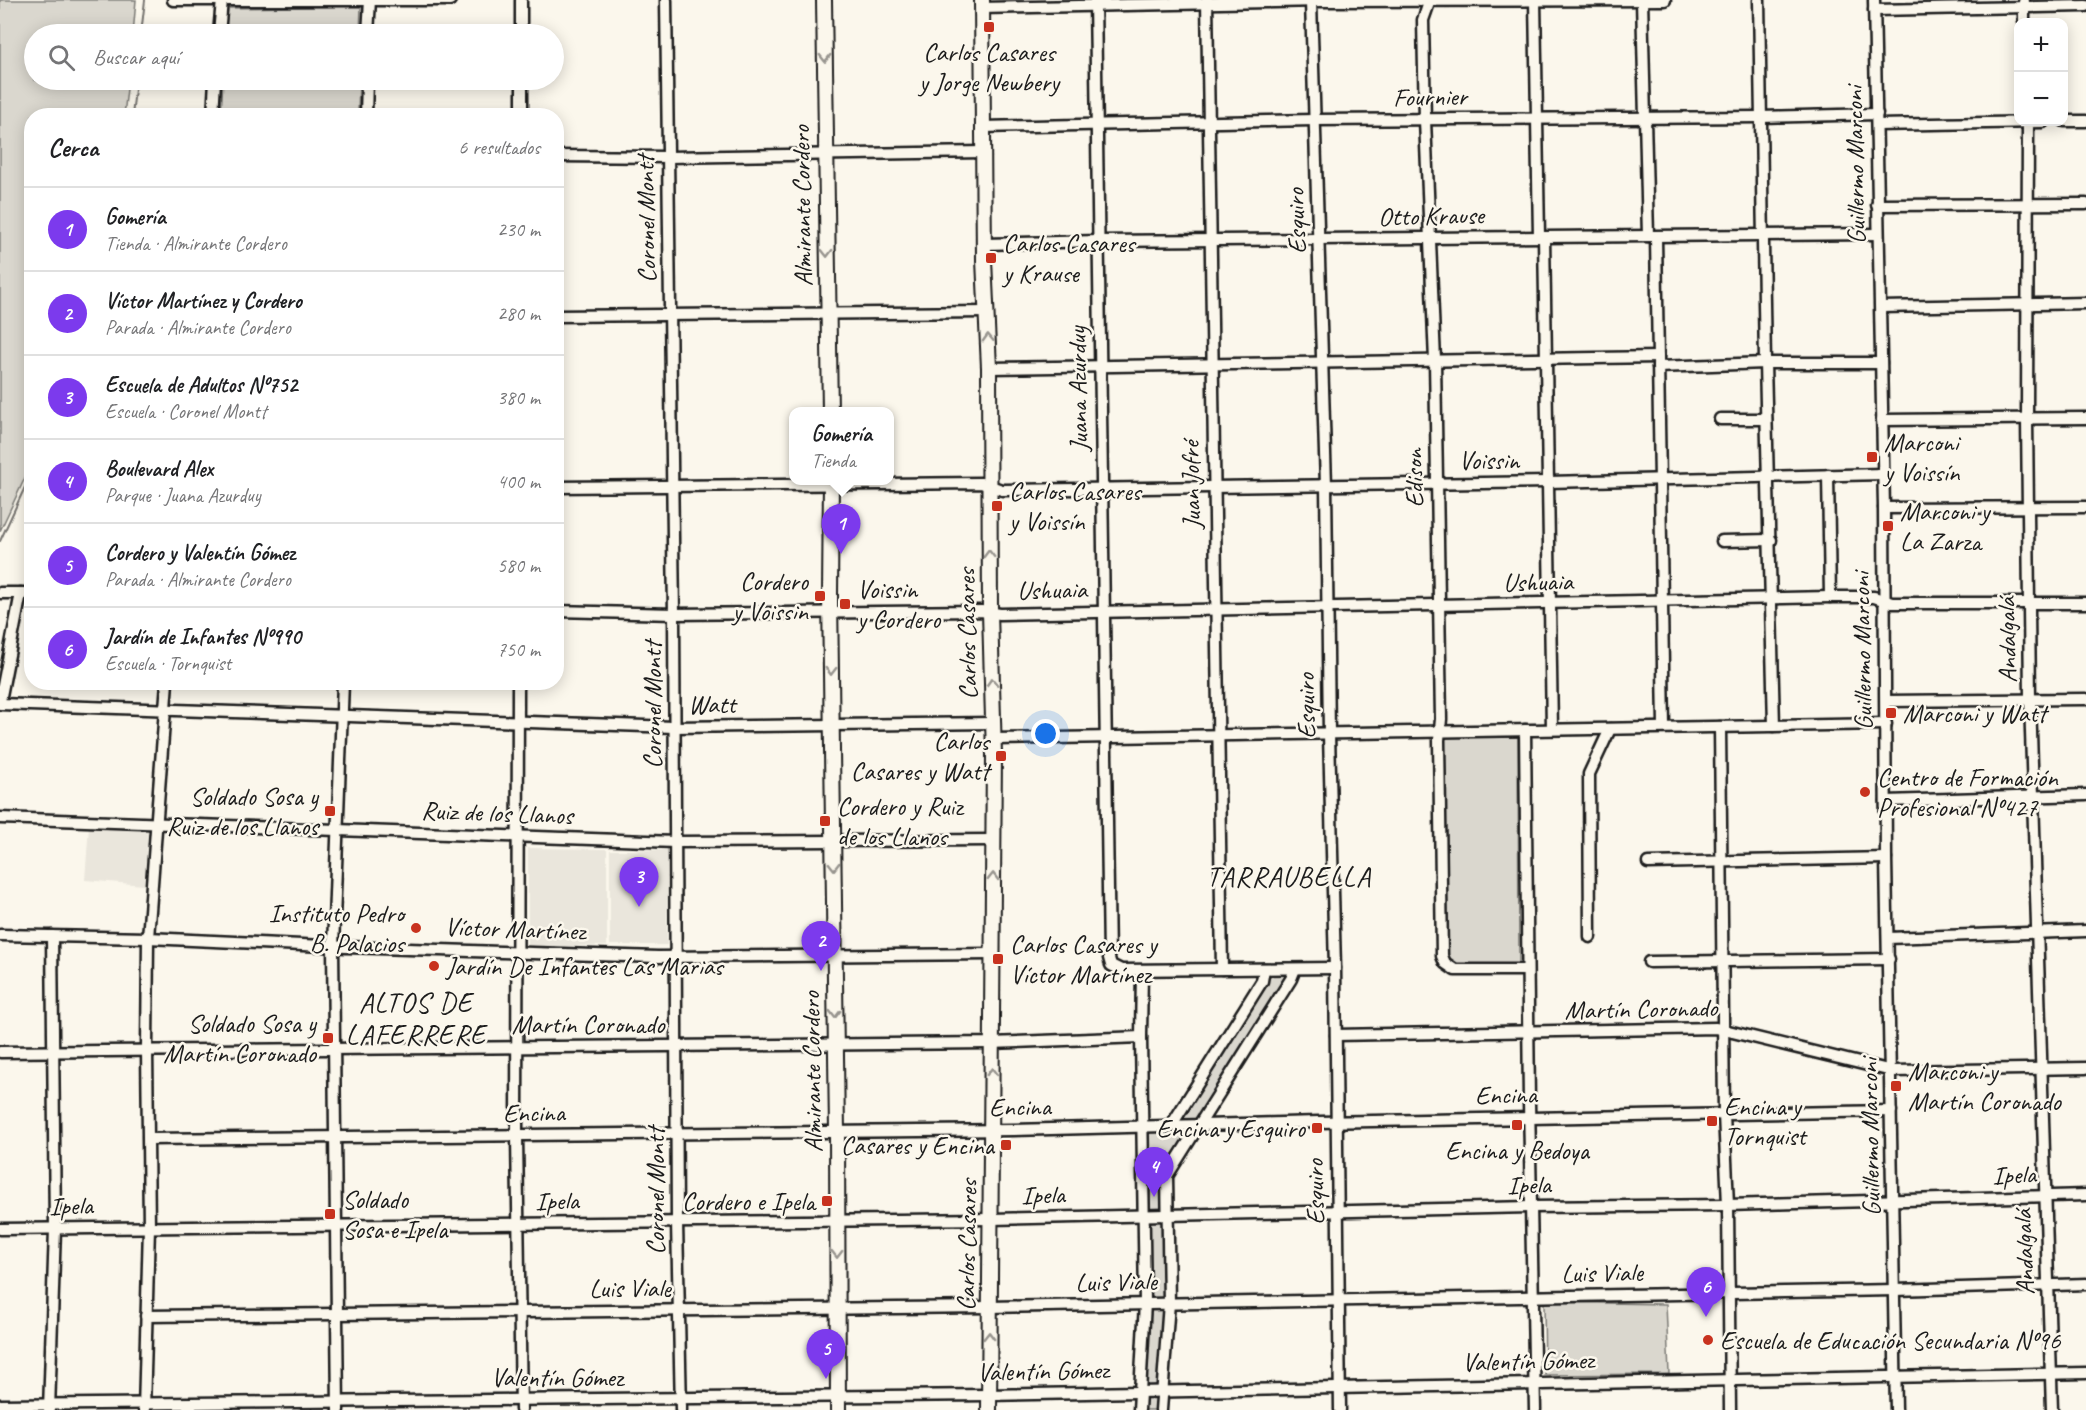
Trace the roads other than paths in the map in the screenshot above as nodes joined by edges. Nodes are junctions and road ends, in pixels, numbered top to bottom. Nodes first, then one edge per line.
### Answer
1 (172, 0) edge
2 (370, 0) edge
3 (450, 0) edge
4 (521, 0) edge
5 (666, 0) edge
6 (824, 0) edge
7 (1642, 0) edge
8 (1665, 0) edge
9 (1760, 0) edge
10 (221, 1) edge
11 (1317, 1) edge
12 (1430, 1) edge
13 (1535, 1) edge
14 (1207, 2) edge
15 (1095, 3) edge
16 (2024, 3) edge
17 (982, 4) edge
18 (1874, 5) edge
19 (2086, 6) edge
20 (220, 24) edge
21 (369, 24) edge
22 (522, 24) edge
23 (214, 90) edge
24 (367, 90) edge
25 (522, 90) edge
26 (213, 108) edge
27 (366, 108) edge
28 (522, 108) edge
29 (1761, 117) junction
30 (1536, 118) junction
31 (1645, 118) junction
32 (1314, 120) junction
33 (1425, 120) junction
34 (1877, 120) junction
35 (2068, 121) edge
36 (2086, 121) edge
37 (1209, 122) junction
38 (2014, 122) edge
39 (1097, 125) junction
40 (2028, 126) edge
41 (983, 127) junction
42 (984, 152) junction
43 (825, 154) junction
44 (564, 156) edge
45 (668, 157) junction
46 (2028, 204) junction
47 (2086, 204) edge
48 (1878, 205) junction
49 (1878, 234) junction
50 (1762, 235) junction
51 (1652, 236) junction
52 (1542, 237) junction
53 (1430, 238) junction
54 (1319, 239) junction
55 (1098, 241) junction
56 (1210, 241) junction
57 (985, 244) junction
58 (2086, 303) edge
59 (2028, 304) junction
60 (1881, 307) junction
61 (987, 312) junction
62 (828, 314) junction
63 (670, 315) junction
64 (564, 316) edge
65 (1546, 360) junction
66 (1435, 361) junction
67 (1658, 362) junction
68 (1323, 363) junction
69 (1765, 363) junction
70 (1881, 363) junction
71 (1212, 364) junction
72 (1100, 367) junction
73 (989, 368) junction
74 (830, 407) edge
75 (2086, 418) edge
76 (1720, 419) dead end
77 (1766, 419) junction
78 (2027, 419) junction
79 (1882, 420) junction
80 (1883, 474) junction
81 (1828, 475) junction
82 (1768, 476) junction
83 (1659, 479) junction
84 (894, 482) edge
85 (1548, 482) junction
86 (789, 483) edge
87 (1437, 483) junction
88 (831, 485) edge
89 (988, 485) junction
90 (1326, 485) junction
91 (672, 486) junction
92 (1214, 486) junction
93 (564, 487) edge
94 (1102, 488) junction
95 (2086, 507) edge
96 (1884, 508) junction
97 (2027, 508) junction
98 (1771, 540) junction
99 (1722, 541) dead end
100 (0, 593) edge
101 (24, 593) edge
102 (1830, 597) junction
103 (1771, 599) junction
104 (24, 601) edge
105 (1884, 601) junction
106 (1661, 602) junction
107 (2086, 603) edge
108 (1551, 604) junction
109 (2030, 604) junction
110 (1439, 606) junction
111 (1326, 609) junction
112 (1215, 610) junction
113 (564, 611) edge
114 (1104, 611) junction
115 (990, 612) junction
116 (831, 613) junction
117 (674, 614) junction
118 (166, 690) edge
119 (343, 690) edge
120 (518, 690) edge
121 (2030, 699) junction
122 (2086, 699) edge
123 (1886, 700) junction
124 (0, 703) edge
125 (165, 709) junction
126 (342, 715) junction
127 (517, 721) junction
128 (993, 723) junction
129 (1886, 724) junction
130 (832, 726) junction
131 (1774, 726) junction
132 (674, 727) junction
133 (1664, 727) junction
134 (1720, 727) junction
135 (1552, 729) junction
136 (1610, 729) junction
137 (1525, 730) junction
138 (1440, 731) junction
139 (1329, 734) junction
140 (1219, 736) junction
141 (1105, 738) junction
142 (994, 739) junction
143 (2086, 795) edge
144 (2034, 796) junction
145 (1886, 801) junction
146 (0, 818) edge
147 (156, 824) junction
148 (337, 830) junction
149 (517, 837) junction
150 (834, 840) junction
151 (993, 840) junction
152 (675, 842) junction
153 (1886, 858) junction
154 (1723, 861) junction
155 (1648, 863) dead end
156 (2086, 931) edge
157 (2038, 932) junction
158 (0, 935) edge
159 (52, 936) junction
160 (1590, 937) dead end
161 (148, 938) junction
162 (1888, 938) junction
163 (333, 947) junction
164 (516, 952) junction
165 (992, 954) junction
166 (835, 956) junction
167 (675, 957) junction
168 (1889, 959) junction
169 (1650, 962) dead end
170 (1723, 962) junction
171 (1335, 968) junction
172 (1222, 969) junction
173 (1264, 969) junction
174 (1295, 969) junction
175 (1527, 970) junction
176 (1142, 971) junction
177 (1724, 1029) junction
178 (1529, 1033) junction
179 (1336, 1035) junction
180 (1141, 1037) junction
181 (991, 1042) junction
182 (836, 1043) junction
183 (676, 1046) junction
184 (517, 1047) junction
185 (147, 1050) junction
186 (334, 1050) junction
187 (52, 1051) junction
188 (0, 1052) edge
189 (2086, 1068) edge
190 (2042, 1069) junction
191 (1892, 1071) junction
192 (1891, 1111) junction
193 (1724, 1114) junction
194 (1530, 1117) junction
195 (1336, 1122) junction
196 (1198, 1125) junction
197 (1171, 1126) junction
198 (1142, 1127) junction
199 (992, 1130) junction
200 (837, 1132) junction
201 (677, 1134) junction
202 (517, 1136) junction
203 (334, 1138) junction
204 (149, 1139) junction
205 (2086, 1195) edge
206 (2044, 1196) junction
207 (1893, 1201) junction
208 (1728, 1205) junction
209 (1531, 1207) junction
210 (1338, 1212) junction
211 (1143, 1215) junction
212 (1167, 1215) junction
213 (991, 1219) junction
214 (837, 1221) junction
215 (677, 1222) junction
216 (336, 1224) junction
217 (519, 1224) junction
218 (149, 1227) junction
219 (0, 1229) edge
220 (55, 1229) junction
221 (2086, 1284) edge
222 (2048, 1285) junction
223 (1895, 1290) junction
224 (1728, 1293) junction
225 (1534, 1296) junction
226 (1340, 1300) junction
227 (1145, 1303) junction
228 (1168, 1303) junction
229 (990, 1307) junction
230 (838, 1309) junction
231 (678, 1310) junction
232 (520, 1311) junction
233 (336, 1313) junction
234 (146, 1316) junction
235 (2086, 1372) edge
236 (2051, 1373) junction
237 (1896, 1377) junction
238 (1730, 1380) junction
239 (1535, 1383) junction
240 (1340, 1387) junction
241 (1162, 1391) junction
242 (1139, 1392) junction
243 (988, 1395) junction
244 (838, 1403) edge
245 (681, 1404) edge
246 (0, 1405) edge
247 (521, 1405) edge
248 (144, 1406) edge
249 (338, 1406) edge
250 (49, 1407) edge
251 (989, 1410) edge
252 (1139, 1410) edge
253 (1161, 1410) edge
254 (1340, 1410) edge
255 (1536, 1410) edge
256 (1730, 1410) edge
257 (1896, 1410) edge
258 (2052, 1410) edge

1 - 10 street
2 - 3 street
2 - 10 street
2 - 21 street
4 - 22 street
5 - 45 street, Coronel Montt
6 -> 43 main road, Almirante Cordero
7 - 8 street
7 - 13 street
7 - 31 street
9 - 29 street
10 - 20 street
11 - 12 street
11 - 14 street
11 - 32 street, Esquiro
12 - 13 street
12 - 33 street, Edison
13 - 30 street
14 - 15 street
14 - 37 street, Juan Jofré
15 - 17 street
15 - 39 street, Juana Azurduy
16 - 18 street
16 - 19 street
17 - 41 main road, Carlos Casares
18 - 34 street, Guillermo Marconi
23 - 26 street
24 - 27 street
25 - 28 street
29 - 31 street, Fournier
29 - 34 street, Fournier
29 - 50 street
30 - 31 street, Fournier
30 - 33 street, Fournier
30 - 52 street
31 - 51 street
32 - 33 street, Fournier
32 - 37 street, Fournier
32 - 54 street, Esquiro
33 - 53 street, Edison
34 - 38 street, Fournier
34 - 48 street, Guillermo Marconi
35 - 36 street
37 - 39 street, Fournier
37 - 56 street, Juan Jofré
39 - 41 street, Fournier
39 - 55 street, Juana Azurduy
40 - 46 street, Andalgalá
41 - 42 main road, Carlos Casares
42 - 43 street
42 - 57 main road, Carlos Casares
43 - 45 street
43 -> 62 main road, Almirante Cordero
44 - 45 street
45 - 63 street, Coronel Montt
46 - 47 street
46 - 48 street
46 - 59 street, Andalgalá
48 - 49 street, Guillermo Marconi
49 - 50 street, Otto Krause
49 - 60 street, Guillermo Marconi
50 - 51 street, Otto Krause
50 - 69 street
51 - 52 street, Otto Krause
51 - 67 street
52 - 53 street, Otto Krause
52 - 65 street
53 - 54 street, Otto Krause
53 - 66 street, Edison
54 - 56 street, Otto Krause
54 - 68 street, Esquiro
55 - 56 street, Otto Krause
55 - 57 street, Otto Krause
55 - 72 street, Juana Azurduy
56 - 71 street, Juan Jofré
57 - 61 main road, Carlos Casares
58 - 59 street
59 - 60 street
59 - 78 street, Andalgalá
60 - 70 street, Guillermo Marconi
61 - 62 street
73 -> 61 main road, Carlos Casares
62 - 63 street
62 - 74 main road, Almirante Cordero
63 - 64 street
63 - 91 street, Coronel Montt
65 - 66 street
65 - 67 street
65 - 85 street
66 - 68 street
66 - 87 street, Edison
67 - 69 street
67 - 83 street
68 - 71 street
68 - 90 street, Esquiro
69 - 70 street
69 - 77 street
70 - 79 street, Guillermo Marconi
71 - 72 street
71 - 92 street, Juan Jofré
72 - 73 street
72 - 94 street, Juana Azurduy
73 - 89 main road, Carlos Casares
75 - 78 street
76 - 77 street
77 - 82 street
78 - 79 street
78 - 97 street, Andalgalá
79 - 80 street, Guillermo Marconi
80 - 81 street, Voissin
80 - 96 street, Guillermo Marconi
81 - 82 street, Voissin
81 - 102 street
82 - 83 street, Voissin
82 - 98 street
83 - 85 street, Voissin
83 - 106 street
84 - 89 street, Voissin
85 - 87 street, Voissin
85 - 108 street
86 - 91 street, Voissin
87 - 90 street, Voissin
87 - 110 street, Edison
88 - 116 main road, Almirante Cordero
89 - 94 street, Voissin
115 -> 89 main road, Carlos Casares
90 - 92 street, Voissin
90 - 111 street, Esquiro
91 - 93 street, Voissin
91 - 117 street, Coronel Montt
92 - 94 street, Voissin
92 - 112 street, Juan Jofré
94 - 114 street, Juana Azurduy
95 - 97 street
96 - 97 street
96 - 105 street, Guillermo Marconi
97 - 109 street, Andalgalá
98 - 99 street
98 - 103 street
100 - 101 street
102 - 103 street, Ushuaia
102 - 105 street, Ushuaia
103 - 106 street, Ushuaia
103 - 131 street
104 - 124 street
105 - 109 street, Ushuaia
105 - 123 street, Guillermo Marconi
106 - 108 street, Ushuaia
106 - 133 street
107 - 109 street, Ushuaia
108 - 110 street, Ushuaia
108 - 135 street
109 - 121 street, Andalgalá
110 - 111 street, Ushuaia
110 - 138 street, Edison
111 - 112 street, Ushuaia
111 - 139 street, Esquiro
112 - 114 street, Ushuaia
112 - 140 street, Juan Jofré
113 - 117 street
114 - 115 street, Ushuaia
114 - 141 street, Juana Azurduy
115 - 116 street
128 -> 115 main road, Carlos Casares
116 - 117 street
116 -> 130 main road, Almirante Cordero
117 - 132 street, Coronel Montt
118 - 125 street
119 - 126 street
120 - 127 street
121 - 122 street
121 - 123 street
121 - 144 street, Andalgalá
123 - 129 street, Guillermo Marconi
124 - 125 street, Watt
125 - 126 street, Watt
125 - 147 street
126 - 127 street, Watt
126 - 148 street
127 - 132 street, Watt
127 - 149 street
128 - 130 street, Watt
128 - 142 main road, Carlos Casares
129 - 131 street
129 - 145 street, Guillermo Marconi
130 - 132 street, Watt
130 - 150 main road, Almirante Cordero
131 - 134 street
132 - 152 street, Coronel Montt
133 - 134 street
133 - 136 street
134 - 154 street
135 - 136 street
135 - 137 street
136 - 160 street
137 - 138 street
137 - 175 street
138 - 139 street
138 - 175 street, Edison
139 - 140 street
139 - 171 street, Esquiro
140 - 141 street
140 - 172 street, Juan Jofré
141 - 142 street
141 - 176 street, Juana Azurduy
142 - 151 main road, Carlos Casares
143 - 144 street
144 - 145 street
144 - 157 street, Andalgalá
145 - 153 street, Guillermo Marconi
146 - 147 street, Ruiz de los Llanos
147 - 148 street, Ruiz de los Llanos
147 - 161 street
148 - 149 street, Ruiz de los Llanos
148 - 163 street
149 - 152 street, Ruiz de los Llanos
149 - 164 street
150 - 151 street, Ruiz de los Llanos
150 - 152 street, Ruiz de los Llanos
150 -> 166 main road, Almirante Cordero
165 -> 151 main road, Carlos Casares
152 - 167 street, Coronel Montt
153 - 154 street
153 - 162 street, Guillermo Marconi
154 - 155 street
154 - 170 street
156 - 157 street
157 - 162 street
157 - 190 street, Andalgalá
158 - 159 street, Víctor Martínez
159 - 161 street, Víctor Martínez
159 - 187 street
161 - 163 street, Víctor Martínez
161 - 185 street
162 - 168 street, Guillermo Marconi
163 - 164 street, Víctor Martínez
163 - 186 street
164 - 167 street, Víctor Martínez
164 - 184 street
165 - 166 street, Víctor Martínez
165 - 181 main road, Carlos Casares
166 - 167 street, Víctor Martínez
166 -> 182 main road, Almirante Cordero
167 - 183 street, Coronel Montt
168 - 170 street
168 - 191 street, Guillermo Marconi
169 - 170 street
170 - 177 street
171 - 174 street
171 - 179 street, Esquiro
172 - 173 street
172 - 176 street
173 - 174 street
173 - 197 street
174 - 196 street
175 - 178 street
176 - 180 street
177 - 178 street, Martín Coronado
177 - 191 street, Martín Coronado
177 - 193 street
178 - 179 street, Martín Coronado
178 - 194 street
179 - 195 street, Esquiro
180 - 181 street, Martín Coronado
180 - 198 street
181 - 182 street, Martín Coronado
199 -> 181 main road, Carlos Casares
182 - 183 street, Martín Coronado
182 - 200 main road, Almirante Cordero
183 - 184 street, Martín Coronado
183 - 201 street, Coronel Montt
184 - 186 street, Martín Coronado
184 - 202 street
185 - 186 street, Martín Coronado
185 - 187 street, Martín Coronado
185 - 204 street
186 - 203 street
187 - 188 street, Martín Coronado
187 - 220 street
189 - 190 street, Martín Coronado
190 - 191 street, Martín Coronado
190 - 206 street, Andalgalá
191 - 192 street, Guillermo Marconi
192 - 193 street, Encina
192 - 207 street, Guillermo Marconi
193 - 194 street, Encina
193 - 208 street
194 - 195 street, Encina
194 - 209 street
195 - 196 street, Encina
195 - 210 street, Esquiro
196 - 197 street, Encina
196 - 212 street
197 - 198 street, Encina
198 - 199 street, Encina
198 - 211 street
199 - 200 street, Encina
199 - 213 main road, Carlos Casares
200 - 201 street, Encina
200 - 214 main road, Almirante Cordero
201 - 202 street, Encina
201 - 215 street, Coronel Montt
202 - 203 street, Encina
202 - 217 street
203 - 204 street, Encina
203 - 216 street
204 - 218 street
205 - 206 street, Ipela
206 - 207 street, Ipela
206 - 222 street, Andalgalá
207 - 208 street, Ipela
207 - 223 street, Guillermo Marconi
208 - 209 street, Ipela
208 - 224 street
209 - 210 street, Ipela
209 - 225 street
210 - 212 street, Ipela
210 - 226 street, Esquiro
211 - 212 street, Ipela
211 - 213 street, Ipela
211 - 227 street
212 - 228 street
213 - 214 street, Ipela
213 - 229 main road, Carlos Casares
214 - 215 street, Ipela
214 -> 230 main road, Almirante Cordero
215 - 217 street, Ipela
215 - 231 street, Coronel Montt
216 - 217 street, Ipela
216 - 218 street, Ipela
216 - 233 street
217 - 232 street
218 - 220 street, Ipela
218 - 234 street
219 - 220 street, Ipela
220 - 250 street
221 - 222 street, Luis Viale
222 - 223 street, Luis Viale
222 - 236 street, Andalgalá
223 - 224 street, Luis Viale
223 - 237 street, Guillermo Marconi
224 - 225 street, Luis Viale
224 - 238 street
225 - 226 street, Luis Viale
225 - 239 street
226 - 228 street, Luis Viale
226 - 240 street, Esquiro
227 - 228 street, Luis Viale
227 - 229 street, Luis Viale
227 - 242 street
228 - 241 street
229 - 230 street, Luis Viale
243 -> 229 main road, Carlos Casares
230 - 231 street, Luis Viale
230 - 244 main road, Almirante Cordero
231 - 232 street, Luis Viale
231 - 245 street, Coronel Montt
232 - 233 street, Luis Viale
232 - 247 street
233 - 234 street, Luis Viale
233 - 249 street
234 - 248 street
235 - 236 street, Valentín Gómez
236 - 237 street, Valentín Gómez
236 - 258 street, Andalgalá
237 - 238 street, Valentín Gómez
237 - 257 street, Guillermo Marconi
238 - 239 street, Valentín Gómez
238 - 256 street
239 - 240 street, Valentín Gómez
239 - 255 street
240 - 241 street, Valentín Gómez
240 - 254 street, Esquiro
241 - 242 street, Valentín Gómez
241 - 253 street
242 - 243 street, Valentín Gómez
242 - 252 street
243 - 244 street, Valentín Gómez
243 - 251 main road, Carlos Casares
244 - 245 street, Valentín Gómez
245 - 247 street, Valentín Gómez
246 - 250 street, Valentín Gómez
247 - 249 street, Valentín Gómez
248 - 249 street, Valentín Gómez
248 - 250 street, Valentín Gómez

